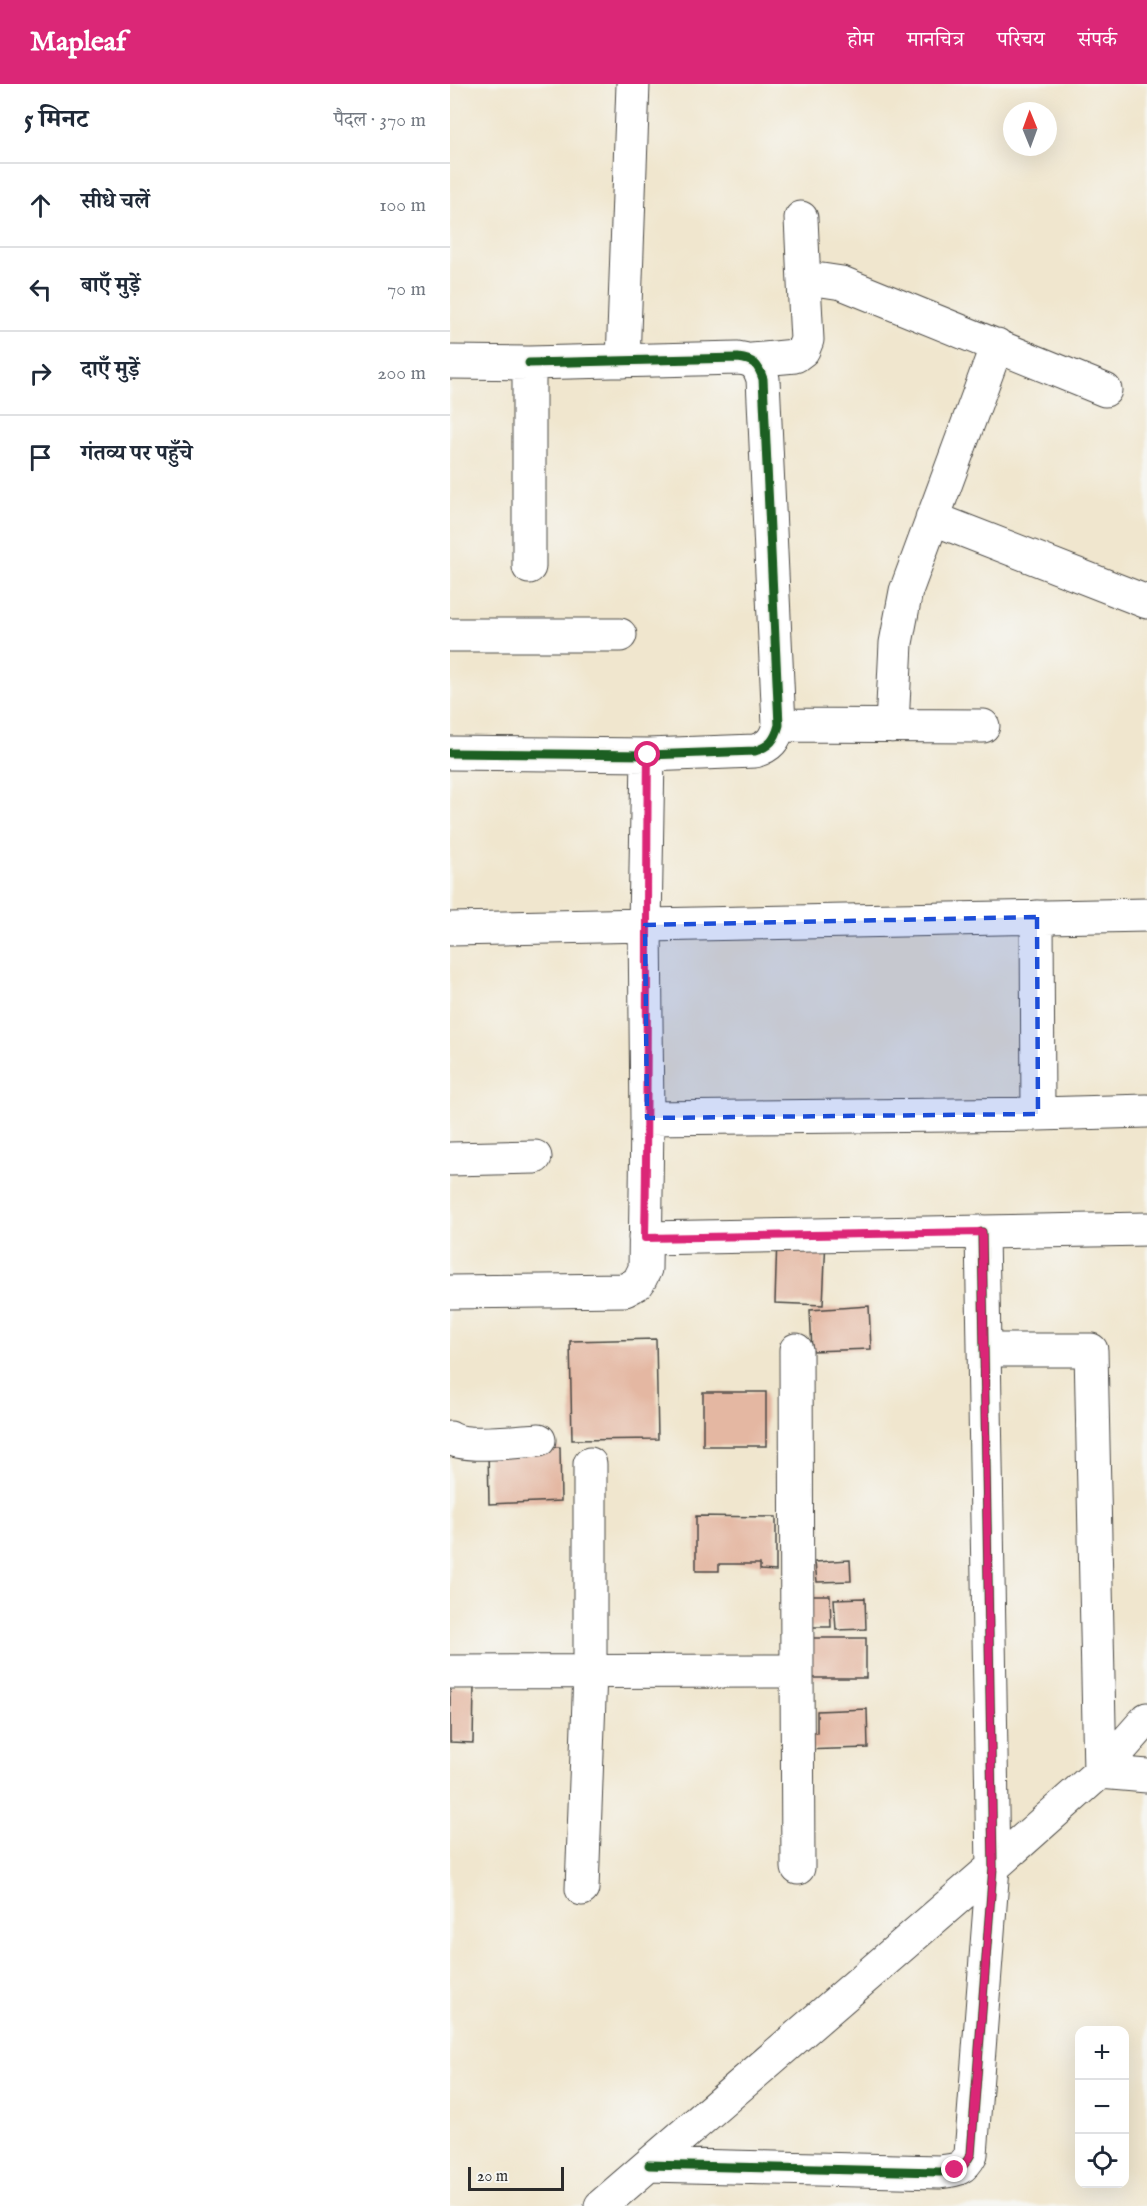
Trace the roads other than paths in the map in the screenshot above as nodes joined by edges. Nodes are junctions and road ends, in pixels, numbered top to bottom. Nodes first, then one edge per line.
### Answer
1 (633, 84) edge
2 (801, 218) dead end
3 (804, 283) junction
4 (997, 345) junction
5 (752, 360) junction
6 (623, 362) junction
7 (450, 363) edge
8 (529, 363) junction
9 (1105, 390) dead end
10 (932, 518) junction
11 (529, 567) dead end
12 (1147, 602) edge
13 (450, 635) edge
14 (620, 635) dead end
15 (779, 725) junction
16 (892, 726) junction
17 (983, 726) dead end
18 (450, 753) edge
19 (648, 755) junction
20 (1147, 915) edge
21 (1037, 917) junction
22 (645, 925) junction
23 (450, 928) edge
24 (1147, 1111) edge
25 (1038, 1114) junction
26 (647, 1118) junction
27 (535, 1157) dead end
28 (450, 1159) edge
29 (1147, 1229) edge
30 (982, 1232) junction
31 (645, 1238) junction
32 (450, 1292) edge
33 (796, 1350) dead end
34 (984, 1350) junction
35 (450, 1438) edge
36 (539, 1440) dead end
37 (590, 1464) dead end
38 (796, 1671) junction
39 (450, 1672) edge
40 (590, 1672) junction
41 (1147, 1719) edge
42 (1100, 1772) junction
43 (1147, 1776) edge
44 (993, 1867) junction
45 (798, 1868) dead end
46 (582, 1889) dead end
47 (649, 2165) junction
48 (601, 2206) edge

1 - 6 street
2 - 3 street
3 - 4 street
3 - 5 street
4 - 9 street
4 - 10 street
5 - 6 street
5 - 15 street
6 - 8 street
7 - 8 street
8 - 11 street
10 - 12 street
10 - 16 street
13 - 14 street
15 - 16 street
15 - 19 street
16 - 17 street
18 - 19 street
19 - 22 street
20 - 21 street
21 - 22 street
21 - 25 street
22 - 23 street
22 - 26 street
24 - 25 street
25 - 26 street
26 - 31 street
27 - 28 street
29 - 30 street
30 - 31 street
30 - 34 street
31 - 32 street
33 - 38 street
34 - 42 street
34 - 44 street
35 - 36 street
37 - 40 street
38 - 40 street
38 - 45 street
39 - 40 street
40 - 46 street
41 - 42 street
42 - 43 street
42 - 44 street
44 - 47 street
44 - 47 street
47 - 48 street

